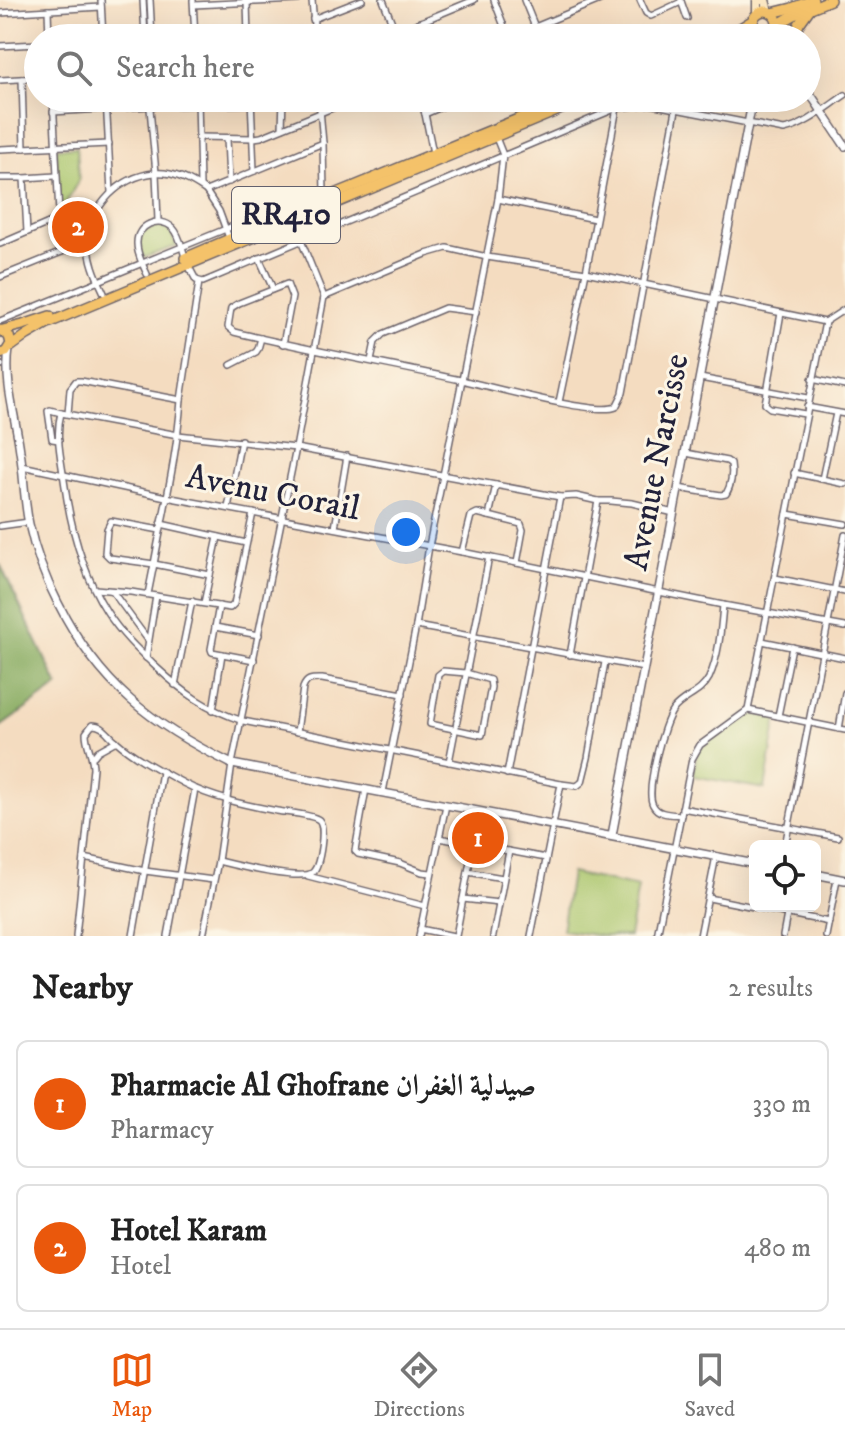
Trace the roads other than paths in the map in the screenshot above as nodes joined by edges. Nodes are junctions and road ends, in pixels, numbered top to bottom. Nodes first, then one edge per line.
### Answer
1 (72, 0) edge
2 (143, 0) edge
3 (150, 0) edge
4 (298, 0) edge
5 (312, 0) edge
6 (362, 0) edge
7 (383, 0) edge
8 (474, 0) edge
9 (494, 0) edge
10 (524, 0) edge
11 (600, 0) edge
12 (640, 0) edge
13 (757, 0) edge
14 (765, 0) edge
15 (788, 0) edge
16 (830, 0) edge
17 (277, 1) edge
18 (681, 1) edge
19 (247, 2) edge
20 (194, 3) edge
21 (347, 3) edge
22 (101, 4) edge
23 (812, 4) edge
24 (799, 6) junction
25 (73, 9) junction
26 (48, 10) junction
27 (770, 12) junction
28 (0, 13) edge
29 (755, 16) junction
30 (687, 18) dead end
31 (313, 19) junction
32 (420, 22) joint
33 (48, 24) edge
34 (102, 24) edge
35 (144, 24) edge
36 (153, 24) edge
37 (195, 24) edge
38 (248, 24) edge
39 (313, 24) edge
40 (393, 24) edge
41 (416, 24) edge
42 (503, 24) edge
43 (534, 24) edge
44 (542, 24) edge
45 (746, 24) edge
46 (754, 24) edge
47 (772, 24) edge
48 (782, 24) edge
49 (799, 24) edge
50 (24, 45) edge
51 (0, 46) edge
52 (22, 79) joint
53 (0, 80) edge
54 (845, 95) edge
55 (821, 110) joint
56 (53, 112) edge
57 (106, 112) edge
58 (151, 112) edge
59 (198, 112) edge
60 (253, 112) edge
61 (283, 112) edge
62 (430, 112) edge
63 (525, 112) edge
64 (553, 112) edge
65 (607, 112) edge
66 (616, 112) edge
67 (676, 112) edge
68 (686, 112) edge
69 (751, 112) edge
70 (818, 112) edge
71 (320, 113) joint
72 (425, 114) joint
73 (749, 124) junction
74 (282, 128) junction
75 (495, 135) junction
76 (198, 137) junction
77 (227, 138) junction
78 (254, 138) junction
79 (323, 143) junction
80 (109, 144) junction
81 (55, 146) junction
82 (845, 146) edge
83 (24, 148) junction
84 (0, 149) edge
85 (433, 153) junction
86 (503, 155) junction
87 (254, 171) junction
88 (156, 173) junction
89 (56, 176) junction
90 (0, 178) edge
91 (24, 178) junction
92 (229, 182) junction
93 (203, 189) junction
94 (111, 193) junction
95 (324, 194) junction
96 (498, 199) junction
97 (58, 219) junction
98 (596, 219) junction
99 (292, 220) junction
100 (158, 221) junction
101 (225, 228) junction
102 (27, 232) junction
103 (230, 239) junction
104 (301, 240) junction
105 (89, 241) junction
106 (0, 244) edge
107 (182, 247) junction
108 (61, 252) junction
109 (487, 257) junction
110 (259, 258) junction
111 (187, 261) junction
112 (142, 263) junction
113 (586, 272) junction
114 (147, 274) junction
115 (0, 277) edge
116 (99, 282) junction
117 (199, 282) junction
118 (644, 284) junction
119 (273, 289) junction
120 (104, 293) junction
121 (324, 297) junction
122 (715, 299) junction
123 (845, 309) edge
124 (476, 312) junction
125 (781, 313) junction
126 (825, 322) junction
127 (1, 327) edge
128 (261, 338) junction
129 (283, 344) junction
130 (6, 351) edge
131 (313, 351) junction
132 (371, 361) junction
133 (0, 365) edge
134 (231, 365) dead end
135 (7, 378) junction
136 (700, 378) junction
137 (812, 379) junction
138 (463, 381) junction
139 (845, 386) edge
140 (767, 390) junction
141 (808, 398) junction
142 (181, 400) junction
143 (559, 402) junction
144 (806, 410) junction
145 (61, 413) junction
146 (836, 413) junction
147 (68, 414) junction
148 (845, 414) edge
149 (178, 435) junction
150 (59, 440) junction
151 (241, 440) junction
152 (296, 448) junction
153 (685, 452) junction
154 (347, 456) junction
155 (22, 466) junction
156 (794, 473) junction
157 (64, 476) junction
158 (443, 476) junction
159 (822, 479) junction
160 (845, 484) edge
161 (496, 485) junction
162 (678, 488) junction
163 (166, 497) junction
164 (560, 497) junction
165 (598, 501) junction
166 (228, 508) junction
167 (253, 513) junction
168 (674, 513) junction
169 (787, 514) junction
170 (489, 516) junction
171 (282, 518) junction
172 (29, 522) junction
173 (845, 524) edge
174 (0, 526) edge
175 (161, 527) junction
176 (335, 528) junction
177 (845, 535) edge
178 (218, 537) junction
179 (246, 543) junction
180 (429, 546) junction
181 (462, 552) junction
182 (843, 554) edge
183 (489, 557) junction
184 (517, 563) junction
185 (154, 564) junction
186 (547, 569) junction
187 (210, 575) junction
188 (584, 577) junction
189 (775, 578) junction
190 (95, 589) junction
191 (835, 590) junction
192 (112, 591) junction
193 (659, 592) junction
194 (845, 592) edge
195 (148, 594) junction
196 (156, 596) junction
197 (192, 601) junction
198 (204, 603) junction
199 (723, 605) junction
200 (219, 606) junction
201 (768, 613) junction
202 (828, 624) junction
203 (416, 626) junction
204 (215, 627) junction
205 (845, 627) edge
206 (259, 635) junction
207 (473, 636) junction
208 (149, 641) junction
209 (762, 641) junction
210 (532, 647) junction
211 (792, 647) junction
212 (222, 654) junction
213 (822, 654) junction
214 (570, 655) junction
215 (146, 658) junction
216 (845, 658) edge
217 (254, 660) junction
218 (605, 662) junction
219 (644, 668) junction
220 (466, 673) junction
221 (175, 685) junction
222 (845, 693) edge
223 (403, 694) junction
224 (213, 710) junction
225 (748, 710) junction
226 (778, 716) junction
227 (243, 721) junction
228 (809, 723) junction
229 (842, 729) edge
230 (455, 730) junction
231 (297, 732) junction
232 (116, 741) junction
233 (392, 750) junction
234 (93, 757) junction
235 (449, 762) junction
236 (232, 764) junction
237 (162, 772) junction
238 (507, 774) junction
239 (561, 784) junction
240 (195, 789) junction
241 (366, 789) junction
242 (383, 792) junction
243 (228, 800) junction
244 (446, 804) junction
245 (682, 811) junction
246 (553, 824) junction
247 (789, 827) junction
248 (612, 835) junction
249 (838, 837) dead end
250 (439, 838) junction
251 (786, 840) edge
252 (473, 845) junction
253 (674, 849) junction
254 (509, 851) junction
255 (716, 856) junction
256 (84, 858) junction
257 (546, 858) junction
258 (218, 861) junction
259 (749, 863) edge
260 (145, 871) junction
261 (468, 872) junction
262 (431, 873) junction
263 (821, 875) edge
264 (179, 876) junction
265 (308, 876) junction
266 (503, 878) junction
267 (841, 879) edge
268 (213, 880) junction
269 (709, 898) junction
270 (463, 899) junction
271 (499, 903) junction
272 (425, 906) junction
273 (787, 914) junction
274 (829, 922) junction
275 (420, 932) edge
276 (76, 936) edge
277 (133, 936) edge
278 (168, 936) edge
279 (203, 936) edge
280 (455, 936) edge
281 (493, 936) edge
282 (531, 936) edge
283 (657, 936) edge
284 (700, 936) edge
285 (783, 936) edge
286 (826, 936) edge

1 - 25 street
2 - 35 street
3 - 36 street
4 - 17 street
5 - 31 street
6 - 21 street
7 - 40 street
8 - 32 street
9 - 42 street
10 - 43 street
11 - 44 street
12 - 18 street
13 - 29 main road
14 - 27 main road
15 - 24 highway
16 - 23 highway
17 - 19 street
18 - 30 street
19 - 20 street
19 - 38 street
20 - 37 street
21 - 31 street
22 - 25 street
22 - 34 street
23 - 24 highway
23 - 48 highway
23 - 49 highway
24 - 27 highway
25 - 26 street
26 - 28 street
26 - 33 street
27 - 29 highway
27 - 47 highway
29 - 45 highway
29 - 46 highway
31 - 39 street
32 - 41 street
50 - 51 street
52 - 53 street
52 - 83 street
54 - 55 street
55 - 82 street
56 - 81 street
57 - 80 street
58 - 88 street
59 - 76 street
60 - 78 street
61 - 74 street
62 - 72 street
63 - 85 highway, RR410
64 - 75 highway, RR410
65 - 86 street
66 - 98 street
67 - 118 street
68 - 73 street
69 - 73 street, Avenue Narcisse
70 - 73 street
71 - 74 street
71 - 79 street
72 - 85 street
73 - 122 street, Avenue Narcisse
74 - 78 street
75 - 86 street
75 - 99 highway, RR410
76 - 77 street
76 - 93 street
77 - 78 street
77 - 92 street
78 - 87 street
79 - 87 street
79 - 95 street
80 - 81 street
80 - 94 street
81 - 83 street
81 - 89 street
83 - 84 street
85 - 95 highway, RR410
86 - 96 street
86 - 104 street
87 - 92 street
88 - 93 street
88 - 94 street
88 - 100 street
89 - 91 street
89 - 97 street
90 - 91 street
91 - 102 street
92 - 93 street
93 - 101 street
94 - 105 street
95 - 101 street
95 - 103 highway, RR410
96 - 98 street
96 - 109 street
97 - 102 street
97 - 108 street
98 - 113 street
99 - 104 street
99 - 111 highway, RR410
100 - 107 street
100 - 112 street
101 - 103 street
101 - 107 street
102 - 106 street
103 - 111 highway, RR410
104 - 110 street
104 - 121 street
105 - 108 street
105 - 116 street
107 - 111 street
107 - 112 street
108 - 115 street
109 - 113 street
109 - 121 street
109 - 124 street
110 - 117 street
110 - 119 street
111 - 114 highway, RR410
111 - 117 street
111 - 130 highway, RR410
112 - 114 street
112 - 116 street
113 - 118 street
113 - 143 street
114 - 120 highway, RR410
116 - 120 street
116 - 127 street
117 - 142 street
118 - 122 street
118 - 143 street
119 - 128 street
119 - 129 street
120 - 127 highway, RR410
121 - 131 street
122 - 125 street
122 - 136 street, Avenue Narcisse
123 - 126 street
124 - 132 street
124 - 138 street
125 - 126 street
125 - 140 street
126 - 137 street
127 - 130 highway
128 - 129 street
128 - 134 street
129 - 131 street
130 - 135 street
131 - 132 street
131 - 152 street
132 - 138 street
133 - 135 street
135 - 155 street
136 - 140 street
136 - 153 street, Avenue Narcisse
137 - 139 street
137 - 141 street
138 - 143 street
138 - 158 street
140 - 141 street
140 - 144 street
141 - 144 street
142 - 147 street
142 - 149 street
144 - 146 street
144 - 156 street
145 - 147 street
145 - 150 street
145 - 150 street
146 - 148 street
146 - 159 street
147 - 149 street
149 - 151 street
149 - 163 street
150 - 157 street
151 - 152 street
151 - 166 street
152 - 154 street
152 - 171 street
153 - 162 street, Avenue Narcisse
153 - 162 street
154 - 158 street
154 - 176 street
155 - 157 street, Avenu Corail
155 - 172 street
156 - 159 street
156 - 169 street
157 - 163 street, Avenu Corail
157 - 190 street
158 - 161 street
158 - 180 street
159 - 160 street
161 - 164 street
161 - 170 street
162 - 168 street, Avenue Narcisse
163 - 166 street, Avenu Corail
163 - 175 street
164 - 165 street
164 - 186 street
165 - 168 street
165 - 188 street
166 - 167 street, Avenu Corail
167 - 171 street, Avenu Corail
167 - 179 street
168 - 193 street, Avenue Narcisse
169 - 173 street
169 - 189 street
170 - 181 street
170 - 184 street
171 - 176 street, Avenu Corail
171 - 206 street
172 - 174 street
172 - 236 street
175 - 178 street
175 - 185 street
175 - 185 street
176 - 180 street, Avenu Corail
177 - 182 street
178 - 179 street
178 - 187 street
179 - 200 street
180 - 181 street, Avenu Corail
180 - 203 street
181 - 183 street, Avenu Corail
182 - 191 street
183 - 184 street, Avenu Corail
183 - 207 street
184 - 186 street, Avenu Corail
185 - 187 street
185 - 195 street
186 - 188 street, Avenu Corail
186 - 210 street
187 - 198 street
188 - 193 street, Avenu Corail
188 - 214 street
189 - 191 street
189 - 201 street
190 - 192 street
190 - 215 street
191 - 194 street
191 - 202 street
192 - 195 street
192 - 208 street
193 - 199 street, Avenu Corail
193 - 219 street, Avenue Narcisse
195 - 196 street
196 - 197 street
196 - 208 street
197 - 198 street
197 - 221 street
198 - 200 street
199 - 201 street, Avenu Corail
199 - 245 street
200 - 204 street
201 - 202 street, Avenu Corail
201 - 209 street
202 - 205 street, Avenu Corail
202 - 213 street
203 - 207 street
203 - 223 street
204 - 206 street
204 - 212 street
206 - 217 street
207 - 210 street
207 - 220 street
208 - 215 street
209 - 211 street
209 - 225 street
210 - 214 street
210 - 238 street
211 - 213 street
211 - 226 street
212 - 217 street
212 - 224 street
213 - 216 street
213 - 228 street
214 - 218 street
215 - 221 street
217 - 227 street
218 - 219 street
218 - 239 street
219 - 248 street, Avenue Narcisse
220 - 230 street
220 - 230 street
220 - 230 street
221 - 224 street
222 - 229 street
223 - 231 street
223 - 233 street
224 - 227 street
225 - 226 street
225 - 245 street
226 - 228 street
227 - 231 street
227 - 236 street
228 - 229 street
228 - 247 street
230 - 235 street
231 - 233 street
232 - 234 street
232 - 234 street
232 - 237 street
233 - 235 street
233 - 242 street
234 - 256 street
235 - 238 street
236 - 241 street
236 - 243 street
237 - 240 street
237 - 260 street
238 - 239 street
239 - 246 street
240 - 243 street
240 - 264 street
241 - 242 street
241 - 262 street
242 - 244 street
243 - 258 street
243 - 265 street
244 - 246 street
244 - 250 street
245 - 247 street
245 - 253 street
246 - 248 street
246 - 257 street
247 - 249 street
247 - 251 street
248 - 253 street
250 - 252 street
250 - 262 street
252 - 254 street
252 - 261 street
253 - 255 street
253 - 283 street
254 - 257 street
254 - 266 street
255 - 259 street
255 - 269 street
256 - 260 street
256 - 276 street
257 - 282 street
258 - 265 street
258 - 268 street
260 - 264 street
260 - 277 street
261 - 266 street
261 - 270 street
262 - 272 street
263 - 267 street
264 - 268 street
264 - 278 street
265 - 272 street
266 - 271 street
267 - 274 street
268 - 279 street
269 - 273 street
269 - 284 street
270 - 271 street
270 - 280 street
271 - 281 street
272 - 275 street
273 - 274 street
273 - 285 street
274 - 286 street
275 - 280 street

